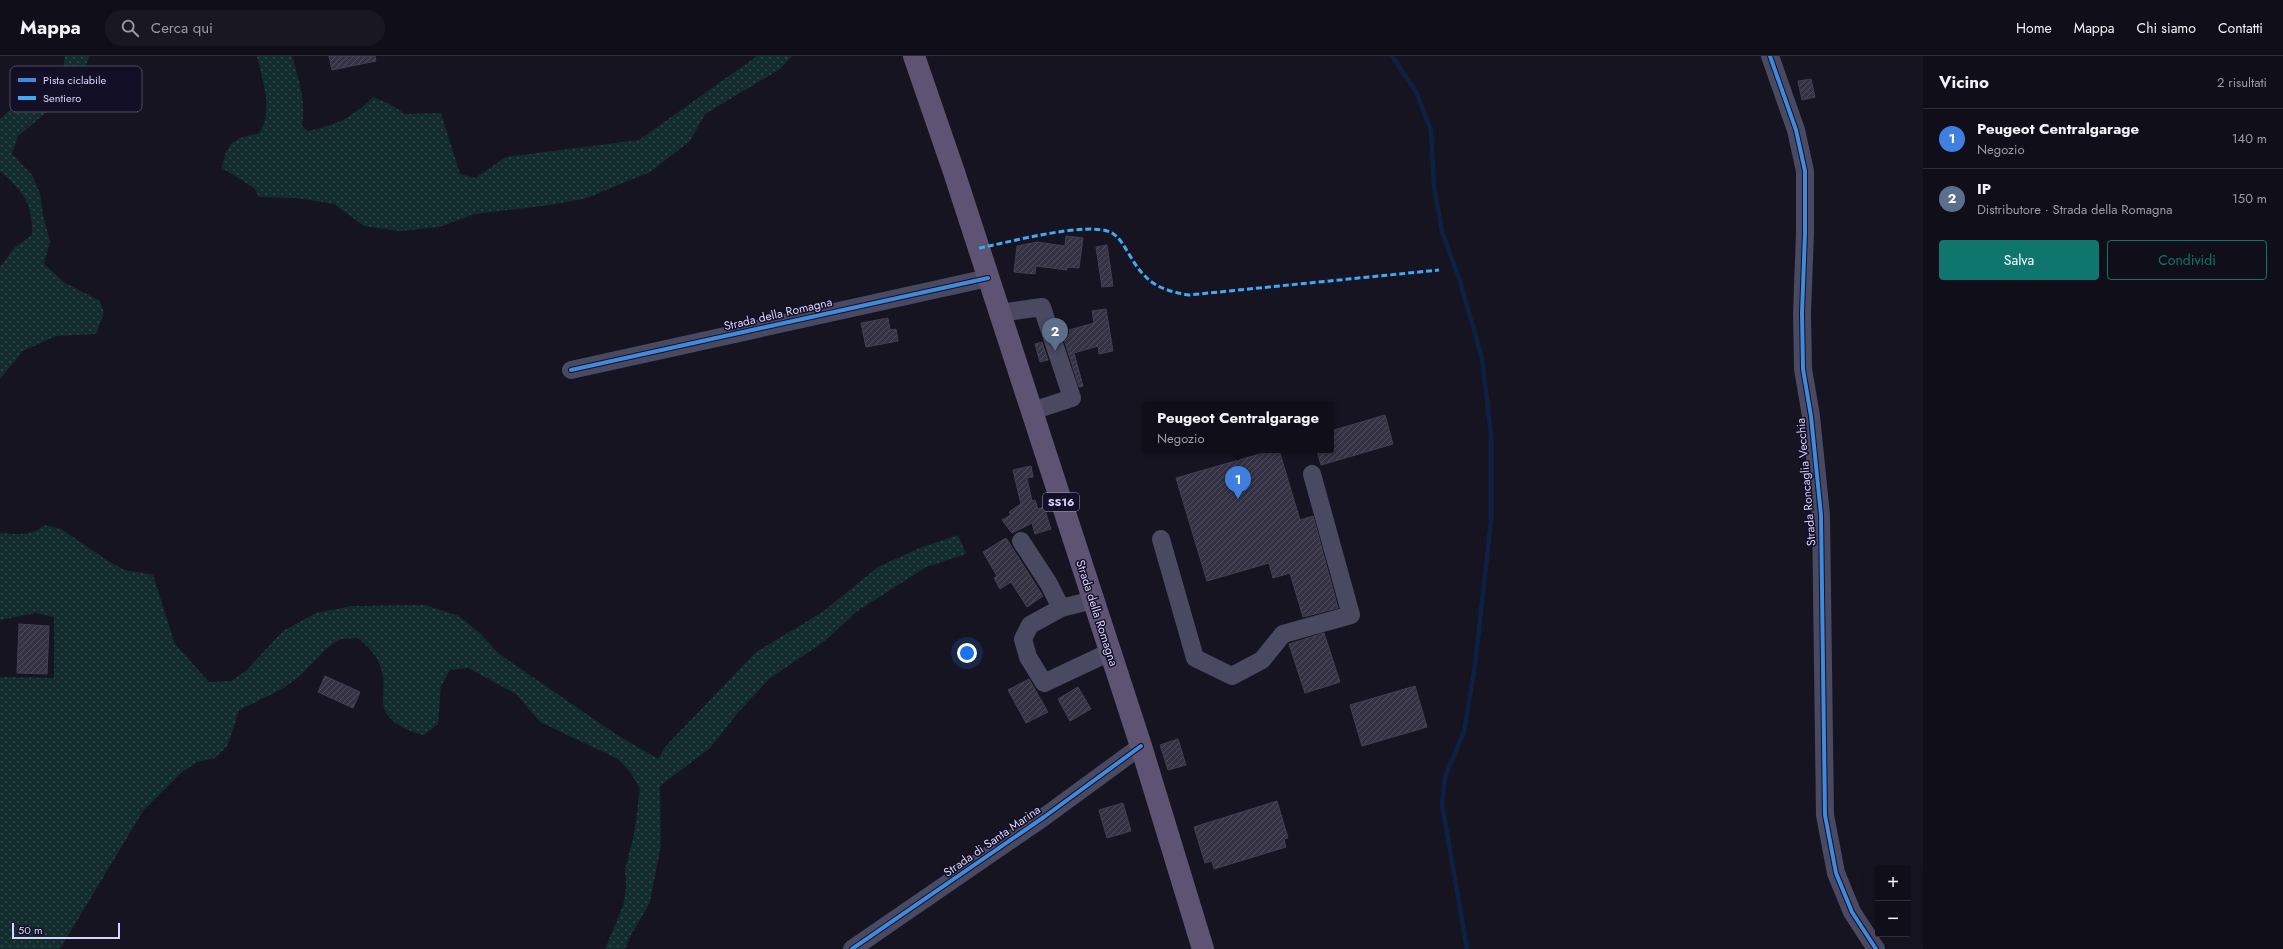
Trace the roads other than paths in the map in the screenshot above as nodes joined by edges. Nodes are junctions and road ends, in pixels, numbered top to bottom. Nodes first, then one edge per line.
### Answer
1 (914, 56) edge
2 (1770, 56) edge
3 (988, 278) junction
4 (1000, 313) junction
5 (571, 370) dead end
6 (1032, 411) junction
7 (1312, 474) dead end
8 (1161, 539) dead end
9 (1021, 541) dead end
10 (1093, 600) junction
11 (1061, 608) junction
12 (1110, 652) junction
13 (1141, 746) junction
14 (852, 949) edge
15 (1203, 949) edge
16 (1876, 949) edge

1 - 3 main road, Strada della Romagna / SS16
2 - 16 street, Strada Roncaglia Vecchia
3 - 4 main road, Strada della Romagna / SS16
3 - 5 street, Strada della Romagna
4 - 6 main road, Strada della Romagna / SS16
4 - 6 street
6 - 10 main road, Strada della Romagna / SS16
7 - 8 street
9 - 11 street
10 - 11 street
10 - 12 main road, Strada della Romagna / SS16
11 - 12 street
12 - 13 main road, Strada della Romagna / SS16
13 - 14 street, Strada di Santa Marina
13 - 15 main road, Strada della Romagna / SS16

